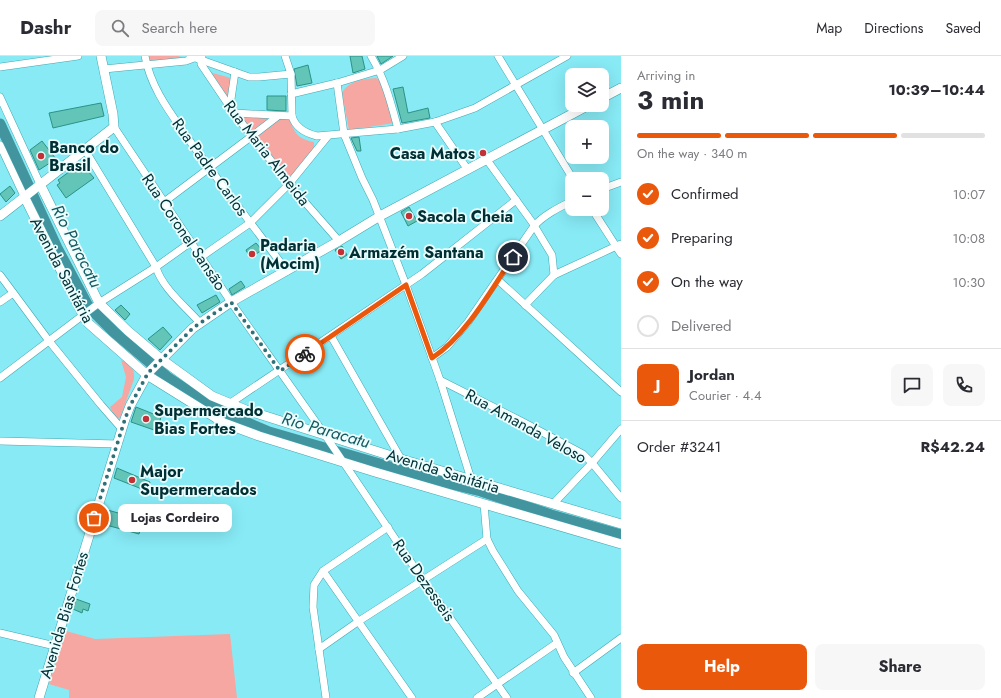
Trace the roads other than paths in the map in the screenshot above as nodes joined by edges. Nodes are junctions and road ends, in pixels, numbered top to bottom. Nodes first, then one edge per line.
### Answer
1 (78, 56) edge
2 (101, 56) edge
3 (145, 56) edge
4 (285, 56) edge
5 (371, 56) edge
6 (402, 56) edge
7 (498, 56) edge
8 (568, 56) edge
9 (197, 57) edge
10 (147, 66) junction
11 (0, 67) edge
12 (104, 69) junction
13 (380, 70) junction
14 (235, 72) junction
15 (290, 74) junction
16 (337, 83) junction
17 (517, 85) junction
18 (621, 88) edge
19 (291, 94) junction
20 (609, 94) edge
21 (0, 97) edge
22 (230, 106) junction
23 (576, 112) edge
24 (234, 113) junction
25 (278, 116) junction
26 (292, 116) junction
27 (435, 122) junction
28 (114, 127) junction
29 (398, 129) junction
30 (543, 129) junction
31 (344, 134) junction
32 (252, 136) junction
33 (328, 136) junction
34 (0, 145) edge
35 (85, 150) junction
36 (487, 160) junction
37 (210, 168) junction
38 (468, 170) junction
39 (569, 172) edge
40 (621, 182) edge
41 (289, 184) junction
42 (609, 186) edge
43 (31, 191) junction
44 (516, 200) junction
45 (164, 202) junction
46 (565, 204) edge
47 (0, 216) edge
48 (380, 216) junction
49 (597, 216) edge
50 (250, 223) junction
51 (534, 226) junction
52 (339, 241) junction
53 (191, 242) junction
54 (619, 245) edge
55 (621, 254) edge
56 (201, 257) junction
57 (156, 267) junction
58 (286, 271) junction
59 (0, 275) edge
60 (554, 275) junction
61 (498, 280) junction
62 (406, 285) junction
63 (13, 293) junction
64 (0, 302) edge
65 (231, 302) junction
66 (97, 304) junction
67 (525, 305) junction
68 (84, 314) junction
69 (200, 323) junction
70 (331, 336) junction
71 (49, 340) junction
72 (432, 358) junction
73 (160, 360) junction
74 (280, 371) junction
75 (147, 374) junction
76 (0, 378) edge
77 (440, 380) junction
78 (621, 392) edge
79 (230, 404) junction
80 (122, 429) junction
81 (621, 429) edge
82 (325, 435) junction
83 (0, 441) edge
84 (118, 444) junction
85 (401, 459) junction
86 (343, 461) junction
87 (592, 463) junction
88 (471, 479) junction
89 (621, 498) edge
90 (484, 504) junction
91 (552, 504) junction
92 (621, 524) edge
93 (388, 527) junction
94 (487, 539) junction
95 (621, 544) edge
96 (323, 571) junction
97 (423, 580) junction
98 (359, 621) junction
99 (0, 633) edge
100 (621, 638) edge
101 (557, 643) junction
102 (55, 646) junction
103 (319, 649) junction
104 (573, 673) junction
105 (498, 684) junction
106 (327, 696) edge
107 (39, 698) edge
108 (412, 698) edge
109 (477, 698) edge
110 (507, 698) edge
111 (591, 698) edge

1 - 11 street
2 - 12 street, Rua Coronel Sansão
3 - 10 street, Rua Padre Carlos
4 - 15 street
5 - 13 street
6 - 13 street
7 - 17 street
8 - 17 street
9 - 10 street
9 - 14 street
9 - 22 street, Rua Maria Almeida
10 - 12 street
10 - 37 street, Rua Padre Carlos
12 - 28 street, Rua Coronel Sansão
13 - 16 street
13 - 29 street
14 - 15 street
14 - 22 street
15 - 19 street
16 - 19 street
16 - 31 street
17 - 27 street
17 - 30 street
18 - 20 street
19 - 26 street
21 - 43 street, Avenida Sanitária
22 - 24 street, Rua Maria Almeida
23 - 30 street, Avenida Bias Fortes
24 - 25 street
24 - 32 street, Rua Maria Almeida
25 - 26 street
25 - 32 street
26 - 33 street
27 - 29 street
27 - 38 street
28 - 35 street
28 - 45 street, Rua Coronel Sansão
29 - 31 street
30 - 36 street, Avenida Bias Fortes
30 - 39 street
31 - 33 street
31 - 48 street
32 - 37 street
32 - 41 street, Rua Maria Almeida
33 - 41 street
34 - 43 street, Avenida Sanitária
35 - 43 street
35 - 57 street
36 - 38 street, Avenida Bias Fortes
36 - 44 street
37 - 45 street
37 - 50 street, Rua Padre Carlos
38 - 48 street, Avenida Bias Fortes
40 - 42 street
41 - 50 street
41 - 52 street, Rua Maria Almeida
43 - 47 street
43 - 66 street, Avenida Sanitária
43 - 68 street, Avenida Sanitária
44 - 51 street
44 - 62 street
45 - 53 street, Rua Coronel Sansão
46 - 51 street
48 - 52 street, Avenida Bias Fortes
48 - 62 street
49 - 54 street
50 - 56 street
50 - 58 street, Rua Padre Carlos
51 - 60 street
51 - 61 street
52 - 58 street, Avenida Bias Fortes
53 - 56 street, Rua Coronel Sansão
53 - 57 street
54 - 55 street
54 - 60 street
56 - 65 street, Rua Coronel Sansão
57 - 66 street
57 - 69 street
58 - 65 street, Avenida Bias Fortes
59 - 63 street
60 - 67 street
61 - 67 street
61 - 72 street
62 - 70 street
62 - 72 street
63 - 64 street
63 - 71 street
65 - 69 street, Avenida Bias Fortes
65 - 74 street, Rua Coronel Sansão
66 - 68 street
66 - 73 street, Avenida Sanitária
67 - 78 street
68 - 71 street
68 - 75 street, Avenida Sanitária
69 - 73 street, Avenida Bias Fortes
70 - 74 street
70 - 85 street
71 - 76 street
71 - 80 street
72 - 77 street
73 - 75 street, Avenida Bias Fortes
73 - 79 street, Avenida Sanitária
74 - 79 street
74 - 82 street, Rua Coronel Sansão
75 - 80 street, Avenida Bias Fortes
75 - 86 street, Avenida Sanitária
77 - 87 street, Rua Amanda Veloso
77 - 88 street
79 - 82 street, Avenida Sanitária
80 - 84 street, Avenida Bias Fortes
81 - 87 street
82 - 85 street, Avenida Sanitária
82 - 86 street, Rua Dezesseis
83 - 84 street
84 - 102 street, Avenida Bias Fortes
85 - 88 street, Avenida Sanitária
86 - 90 street, Avenida Sanitária
86 - 93 street, Rua Dezesseis
87 - 89 street, Rua Amanda Veloso
87 - 91 street
88 - 91 street, Avenida Sanitária
90 - 94 street
90 - 95 street, Avenida Sanitária
91 - 92 street, Avenida Sanitária
93 - 96 street
93 - 97 street, Rua Dezesseis
94 - 97 street
94 - 101 street
96 - 98 street
96 - 103 street
97 - 98 street
97 - 105 street, Rua Dezesseis
98 - 103 street
98 - 108 street
99 - 102 street
100 - 104 street
101 - 104 street
101 - 105 street
102 - 107 street, Avenida Bias Fortes
103 - 106 street
104 - 111 street
105 - 109 street
105 - 110 street, Rua Dezesseis

